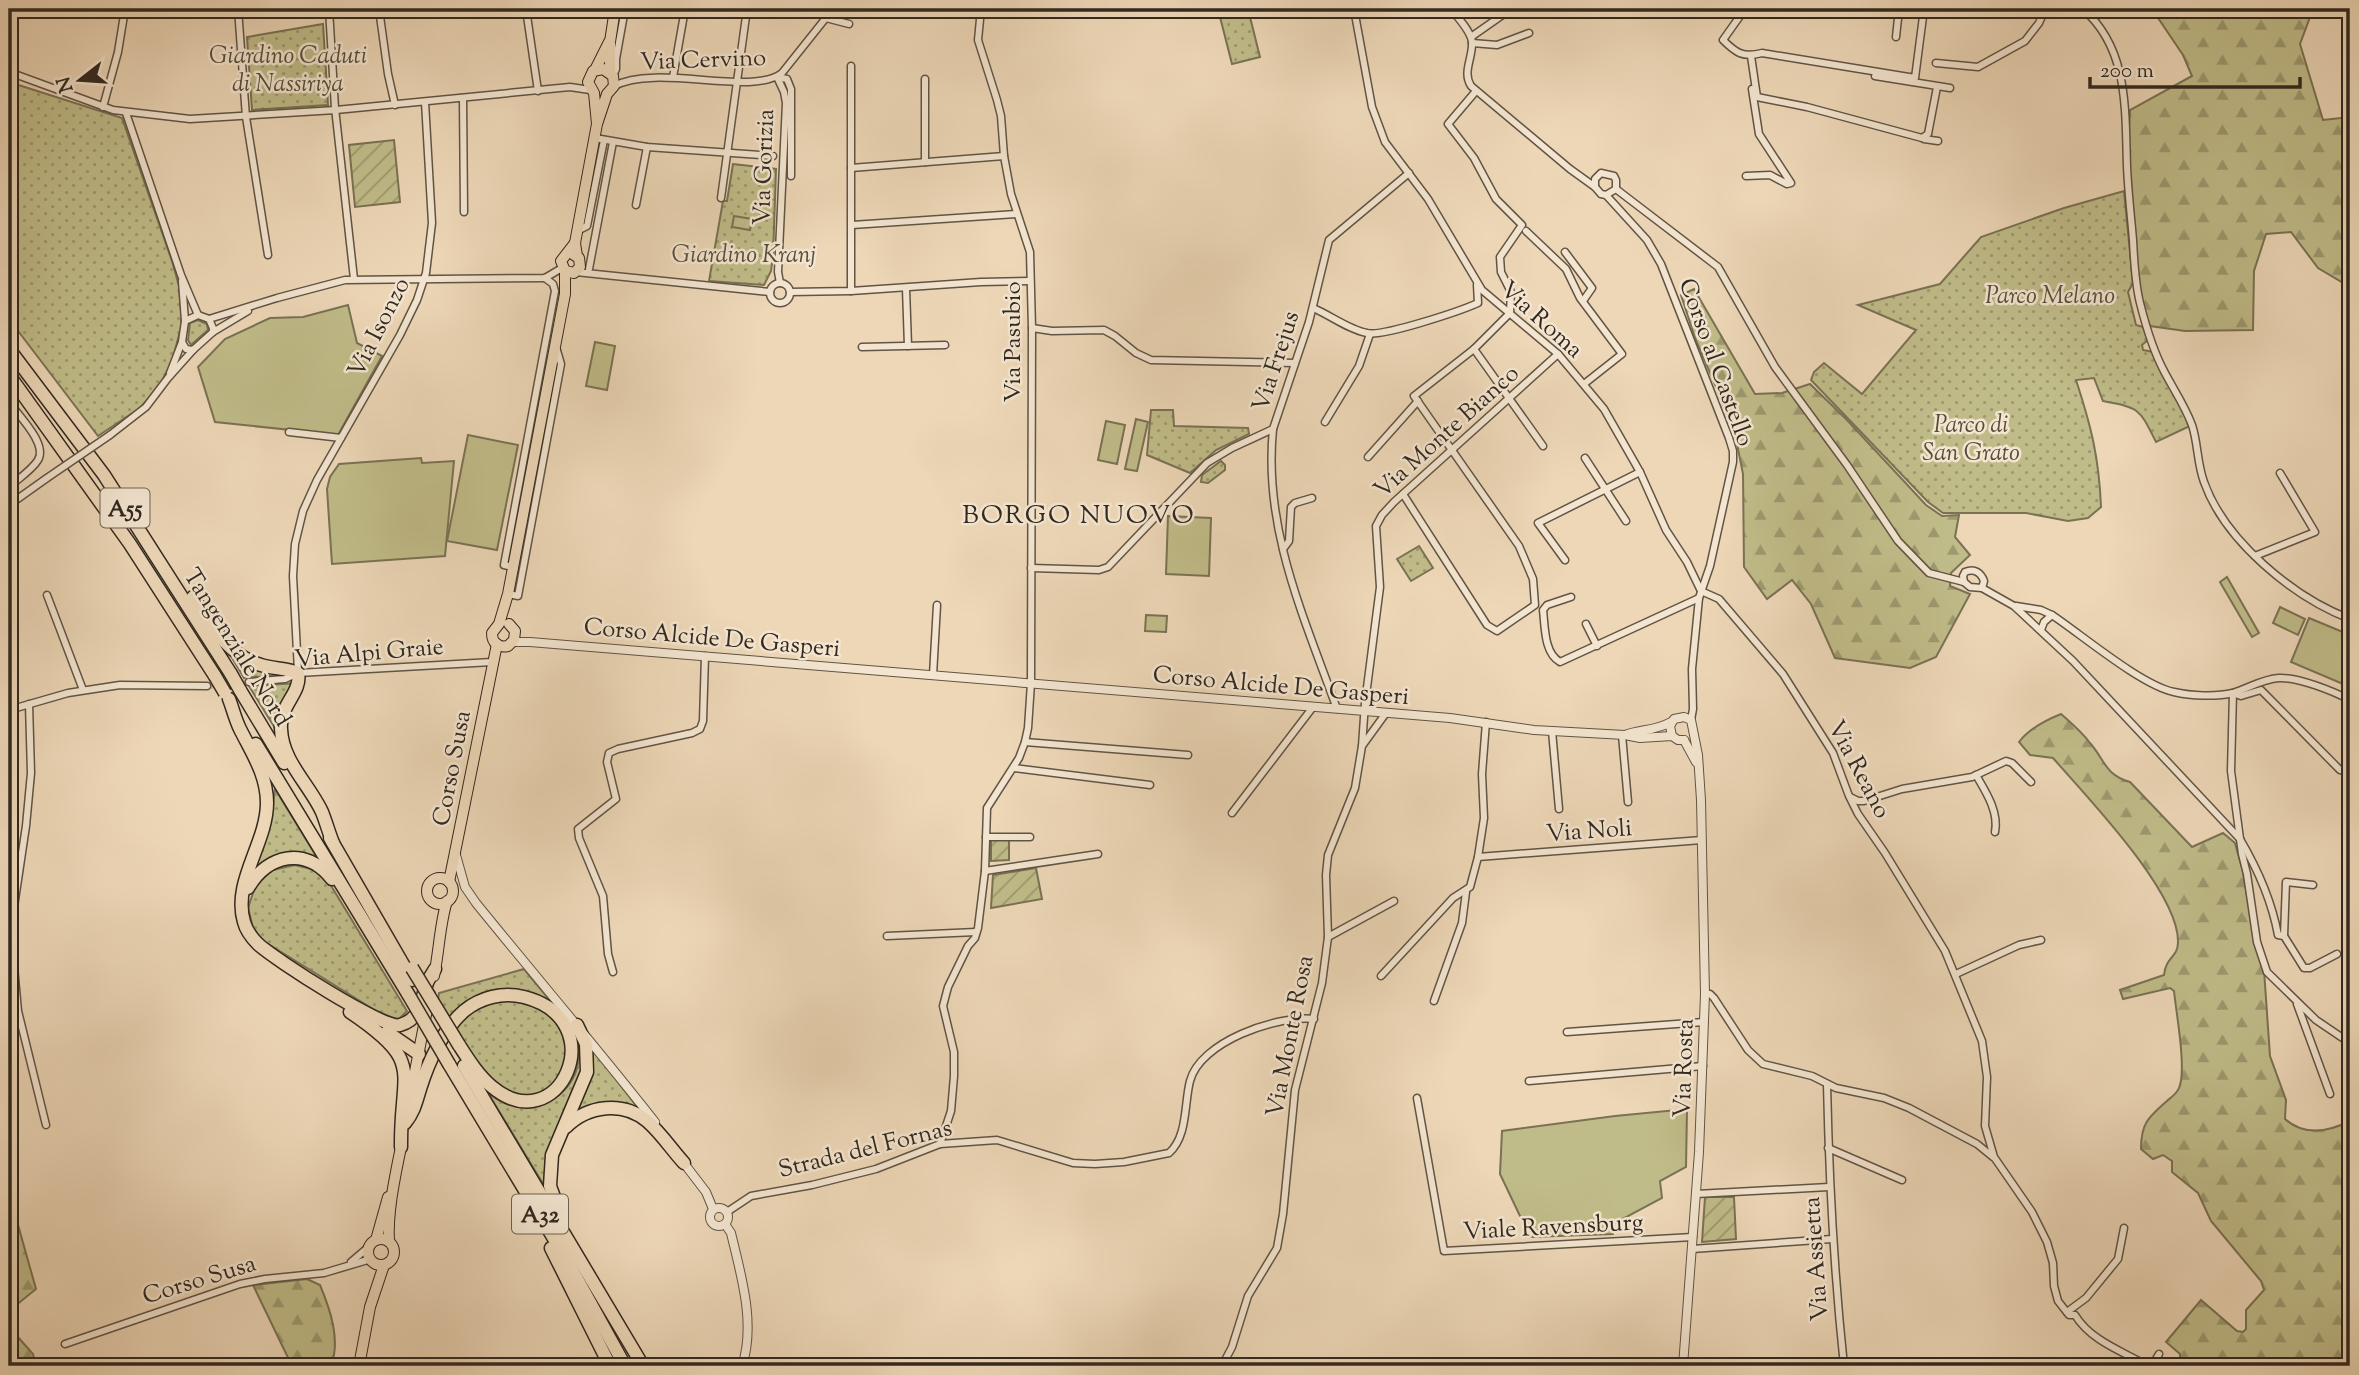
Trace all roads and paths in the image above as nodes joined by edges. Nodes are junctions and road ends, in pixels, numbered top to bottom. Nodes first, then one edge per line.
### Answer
1 (125, 9) edge
2 (238, 9) edge
3 (329, 9) edge
4 (379, 9) edge
5 (526, 9) edge
6 (685, 9) edge
7 (747, 9) edge
8 (833, 9) edge
9 (981, 9) edge
10 (1354, 9) edge
11 (1451, 9) edge
12 (1511, 9) edge
13 (1745, 9) edge
14 (1899, 9) edge
15 (1924, 9) edge
16 (2045, 9) edge
17 (2083, 9) edge
18 (621, 10) edge
19 (826, 18) junction
20 (849, 24) dead end
21 (1529, 33) dead end
22 (1896, 37) dead end
23 (1471, 40) junction
24 (610, 42) junction
25 (1748, 56) junction
26 (1936, 63) dead end
27 (850, 66) dead end
28 (1860, 71) junction
29 (9, 72) edge
30 (593, 72) junction
31 (673, 77) junction
32 (777, 77) junction
33 (925, 79) dead end
34 (611, 81) junction
35 (737, 82) junction
36 (570, 87) junction
37 (1937, 87) junction
38 (1951, 88) dead end
39 (538, 91) junction
40 (592, 91) junction
41 (1476, 91) junction
42 (463, 98) junction
43 (425, 102) junction
44 (395, 105) junction
45 (103, 107) junction
46 (336, 110) junction
47 (126, 113) junction
48 (246, 117) junction
49 (597, 124) junction
50 (1922, 138) junction
51 (599, 139) junction
52 (1938, 141) dead end
53 (613, 142) junction
54 (647, 147) junction
55 (728, 151) junction
56 (773, 156) dead end
57 (1004, 156) junction
58 (925, 162) junction
59 (851, 168) junction
60 (1409, 173) junction
61 (791, 176) dead end
62 (1746, 176) dead end
63 (1595, 187) junction
64 (1616, 189) junction
65 (1606, 195) junction
66 (721, 198) dead end
67 (636, 205) dead end
68 (464, 212) dead end
69 (1016, 214) junction
70 (852, 225) junction
71 (1526, 231) dead end
72 (1565, 252) dead end
73 (268, 255) dead end
74 (574, 266) junction
75 (598, 274) junction
76 (181, 275) junction
77 (545, 278) junction
78 (354, 279) junction
79 (425, 279) junction
80 (1029, 281) junction
81 (1477, 282) junction
82 (780, 284) junction
83 (906, 288) junction
84 (851, 291) junction
85 (770, 292) junction
86 (790, 292) junction
87 (1583, 301) junction
88 (559, 303) junction
89 (256, 306) junction
90 (1312, 308) junction
91 (1510, 313) junction
92 (198, 315) junction
93 (209, 320) junction
94 (185, 321) junction
95 (1031, 328) junction
96 (213, 332) junction
97 (1370, 334) junction
98 (182, 342) junction
99 (555, 344) junction
100 (945, 345) dead end
101 (908, 346) junction
102 (862, 348) dead end
103 (9, 349) edge
104 (193, 349) junction
105 (1474, 349) junction
106 (1558, 354) junction
107 (1295, 363) junction
108 (9, 375) edge
109 (168, 378) junction
110 (1584, 384) junction
111 (1416, 398) junction
112 (541, 399) junction
113 (1510, 399) junction
114 (9, 402) edge
115 (1325, 422) dead end
116 (1273, 429) junction
117 (289, 432) dead end
118 (341, 438) junction
119 (1543, 446) dead end
120 (541, 449) junction
121 (1452, 449) junction
122 (1368, 457) dead end
123 (1585, 458) dead end
124 (1640, 472) junction
125 (2280, 473) dead end
126 (9, 487) edge
127 (528, 489) junction
128 (1606, 489) junction
129 (1403, 494) junction
130 (1312, 498) dead end
131 (9, 505) edge
132 (1626, 521) dead end
133 (1283, 549) junction
134 (2255, 556) junction
135 (1565, 560) dead end
136 (1031, 568) junction
137 (172, 580) junction
138 (1964, 582) junction
139 (1982, 588) junction
140 (508, 594) junction
141 (47, 595) dead end
142 (1700, 595) junction
143 (1571, 597) dead end
144 (937, 605) dead end
145 (2014, 606) junction
146 (2052, 614) junction
147 (2350, 620) edge
148 (1586, 624) dead end
149 (507, 627) junction
150 (2041, 631) junction
151 (530, 642) junction
152 (505, 645) junction
153 (1597, 646) junction
154 (705, 656) junction
155 (492, 663) junction
156 (298, 673) junction
157 (933, 675) junction
158 (490, 677) junction
159 (211, 681) junction
160 (1031, 683) junction
161 (245, 686) junction
162 (83, 691) junction
163 (2233, 692) junction
164 (227, 696) junction
165 (2350, 700) edge
166 (29, 704) junction
167 (1313, 707) junction
168 (1337, 709) junction
169 (9, 710) edge
170 (1365, 711) junction
171 (1386, 713) junction
172 (1691, 720) junction
173 (1486, 722) junction
174 (1671, 722) junction
175 (1552, 731) junction
176 (1693, 732) junction
177 (1623, 735) junction
178 (1672, 736) junction
179 (1684, 740) junction
180 (1025, 742) junction
181 (1362, 746) junction
182 (1188, 755) dead end
183 (1014, 768) junction
184 (1699, 770) junction
185 (2350, 772) edge
186 (1976, 775) junction
187 (2031, 782) dead end
188 (1150, 785) dead end
189 (1849, 796) junction
190 (1628, 802) dead end
191 (1559, 809) dead end
192 (1232, 813) dead end
193 (1995, 832) dead end
194 (1030, 836) dead end
195 (986, 838) junction
196 (2240, 839) junction
197 (1702, 840) junction
198 (333, 843) junction
199 (1098, 854) dead end
200 (456, 855) junction
201 (1478, 857) junction
202 (985, 871) junction
203 (444, 880) junction
204 (2313, 885) dead end
205 (1465, 891) junction
206 (243, 896) junction
207 (447, 901) junction
208 (1394, 901) dead end
209 (436, 903) junction
210 (443, 914) junction
211 (976, 932) junction
212 (887, 936) dead end
213 (2284, 936) junction
214 (1328, 937) junction
215 (375, 939) junction
216 (2041, 940) dead end
217 (2337, 954) dead end
218 (435, 969) junction
219 (612, 972) dead end
220 (300, 973) junction
221 (412, 974) joint
222 (1956, 974) junction
223 (1381, 976) dead end
224 (408, 994) joint
225 (1704, 994) junction
226 (2296, 1000) junction
227 (1434, 1001) dead end
228 (345, 1002) junction
229 (1314, 1019) junction
230 (1704, 1022) junction
231 (577, 1026) junction
232 (1567, 1032) dead end
233 (2350, 1044) edge
234 (457, 1048) junction
235 (419, 1054) junction
236 (1703, 1066) junction
237 (1529, 1081) dead end
238 (1827, 1084) junction
239 (2330, 1094) dead end
240 (1417, 1098) dead end
241 (405, 1123) junction
242 (46, 1125) dead end
243 (561, 1132) junction
244 (940, 1144) junction
245 (401, 1147) junction
246 (1828, 1148) junction
247 (1994, 1157) junction
248 (684, 1163) junction
249 (1902, 1180) dead end
250 (393, 1187) junction
251 (1829, 1187) junction
252 (526, 1190) junction
253 (1696, 1194) junction
254 (713, 1209) junction
255 (727, 1212) junction
256 (725, 1224) junction
257 (2124, 1228) dead end
258 (1693, 1237) junction
259 (1832, 1239) junction
260 (389, 1241) junction
261 (374, 1242) junction
262 (1692, 1249) junction
263 (376, 1262) junction
264 (348, 1264) junction
265 (609, 1307) junction
266 (2067, 1312) junction
267 (65, 1344) dead end
268 (2159, 1354) dead end
269 (359, 1366) edge
270 (610, 1366) edge
271 (625, 1366) edge
272 (643, 1366) edge
273 (742, 1366) edge
274 (1222, 1366) edge
275 (1683, 1366) edge
276 (1844, 1366) edge
277 (2150, 1366) edge

1 - 45 street
2 - 48 street
3 - 46 street
4 - 44 street
5 - 39 street
6 - 31 street
7 - 35 street
8 - 19 street, Via Cervino
9 - 57 street, Via Pasubio
10 - 60 street, Via Roma
11 - 23 street
12 - 23 street
13 - 25 street
14 - 22 street
15 - 28 street
16 - 26 street
17 - 134 street
18 - 24 main road
18 - 34 street
19 - 20 street
19 - 32 street, Via Cervino
21 - 23 street
23 - 41 street
24 - 30 main road
24 - 34 main road
25 - 28 street
25 - 50 street
25 - 62 street
27 - 59 street
28 - 37 street
29 - 45 street
30 - 34 main road
30 - 36 street
30 - 40 main road
31 - 34 street, Via Cervino
31 - 35 street, Via Cervino
32 - 35 street, Via Cervino
32 - 61 street, Via Gorizia
32 - 82 street, Via Gorizia
33 - 58 street
34 - 40 main road
34 - 49 main road
35 - 55 street
36 - 39 street
36 - 40 street
37 - 38 street
37 - 50 street
39 - 42 street
40 - 49 main road
41 - 63 street
41 - 91 street
42 - 43 street
42 - 68 street
43 - 44 street
43 - 79 street, Via Isonzo
44 - 46 street
45 - 47 street
46 - 48 street
46 - 78 street
47 - 48 street
47 - 76 street
48 - 73 street
49 - 51 main road
50 - 52 street
51 - 53 street
51 - 74 main road
53 - 54 street
53 - 74 street
54 - 55 street
54 - 67 street
55 - 56 street
55 - 66 street
57 - 58 street
57 - 69 street, Via Pasubio
58 - 59 street
59 - 70 street
60 - 81 street, Via Roma
60 - 90 street, Via Frejus
63 - 64 street
63 - 65 street
64 - 65 street
64 - 138 street
65 - 142 street, Corso al Castello
69 - 70 street
69 - 80 street, Via Pasubio
70 - 84 street
71 - 87 street
72 - 87 street
74 - 75 street
74 - 75 street
74 - 77 street
74 - 88 main road
75 - 85 street
76 - 92 street
76 - 94 street
77 - 79 street
77 - 88 street
78 - 79 street
78 - 89 street
79 - 118 street, Via Isonzo
80 - 83 street
80 - 95 street, Via Pasubio
81 - 91 street, Via Roma
81 - 97 street
82 - 85 street
82 - 86 street
83 - 84 street
83 - 101 street
84 - 86 street
85 - 86 street
87 - 110 street
88 - 99 main road
88 - 112 street
89 - 93 street
89 - 96 street
90 - 97 street
90 - 107 street, Via Frejus
91 - 105 street
91 - 106 street, Via Roma
92 - 93 street
92 - 94 street
93 - 96 street
94 - 98 street
95 - 107 street
95 - 136 street, Via Pasubio
96 - 104 street
97 - 115 street
98 - 104 street
98 - 109 street
99 - 112 main road
99 - 120 street
100 - 101 street
101 - 102 street
103 - 137 highway, Tangenziale Nord / A55
104 - 109 street
105 - 111 street
105 - 113 street
106 - 110 street, Via Roma
106 - 113 street, Via Monte Bianco
107 - 116 street, Via Frejus
108 - 159 highway, Tangenziale Nord / A55
109 - 131 street, bridge
110 - 124 street, Via Roma
111 - 121 street
111 - 122 street
112 - 120 main road
112 - 127 street
113 - 119 street
113 - 121 street, Via Monte Bianco
114 - 126 street
116 - 133 street
116 - 136 street, Via Frejus
117 - 118 street
118 - 156 street, Via Isonzo
120 - 127 main road
120 - 127 street
121 - 129 street, Via Monte Bianco
121 - 129 street
123 - 128 street
124 - 128 street
124 - 142 street, Via Roma
125 - 134 street
127 - 140 main road
127 - 140 street
128 - 132 street
128 - 135 street
129 - 170 street, Via Monte Bianco
130 - 133 street
133 - 168 street
134 - 147 street
136 - 160 street, Via Pasubio
137 - 156 highway
137 - 161 highway, Tangenziale Nord / A55, bridge
138 - 139 street
138 - 139 street
139 - 145 street
140 - 149 main road
141 - 162 street
142 - 153 street
142 - 172 street, Corso al Castello
142 - 189 street, Via Reano
143 - 153 street
144 - 157 street
145 - 146 street
145 - 150 street
146 - 150 street
146 - 163 street
148 - 153 street
149 - 151 street
149 - 152 main road
149 - 152 main road
150 - 196 street
151 - 152 street, Corso Alcide De Gasperi
151 - 154 street, Corso Alcide De Gasperi
152 - 155 main road, Corso Susa
152 - 158 main road, Corso Susa
154 - 157 street, Corso Alcide De Gasperi
154 - 219 street
155 - 156 street, Via Alpi Graie
155 - 158 main road, Corso Susa
156 - 161 street, Via Alpi Graie
156 - 198 highway
157 - 160 street, Corso Alcide De Gasperi
158 - 200 main road, Corso Susa
159 - 162 street
159 - 164 highway, Tangenziale Nord / A55, bridge
160 - 167 street, Corso Alcide De Gasperi
160 - 180 street, Via Pasubio
161 - 198 highway, Tangenziale Nord / A55
162 - 166 street
163 - 165 street
163 - 185 street
163 - 196 street
164 - 206 highway
164 - 215 highway, Tangenziale Nord / A55
166 - 169 street
166 - 242 street
167 - 168 street, Corso Alcide De Gasperi
167 - 192 street
168 - 170 street, Corso Alcide De Gasperi
170 - 171 street, Corso Alcide De Gasperi
170 - 181 street, Via Monte Bianco
171 - 173 street, Corso Alcide De Gasperi
171 - 181 street
172 - 174 street
172 - 176 street
173 - 175 street, Corso Alcide De Gasperi
173 - 201 street
174 - 177 street, Corso Alcide De Gasperi
174 - 178 street
175 - 177 street, Corso Alcide De Gasperi
175 - 191 street
176 - 179 street
176 - 184 street, Via Rosta
177 - 178 street, Corso Alcide De Gasperi
177 - 190 street
178 - 179 street
179 - 184 street, Via Rosta
180 - 182 street
180 - 183 street, Via Pasubio
181 - 214 street, Via Monte Rosa
183 - 188 street
183 - 195 street, Via Pasubio
184 - 197 street, Via Rosta
186 - 187 street
186 - 189 street
186 - 193 street
189 - 222 street, Via Reano
194 - 195 street
195 - 202 street, Via Pasubio
196 - 213 street
196 - 226 street
197 - 201 street, Via Noli
197 - 225 street, Via Rosta
198 - 221 highway, Tangenziale Nord / A55
199 - 202 street
200 - 203 main road, Corso Susa
200 - 231 street
201 - 205 street
202 - 211 street, Via Pasubio
203 - 207 main road
203 - 209 main road
204 - 213 street
205 - 223 street
205 - 227 street
206 - 215 highway
206 - 220 highway
207 - 209 main road
207 - 210 main road
208 - 214 street
209 - 210 main road
210 - 218 main road
211 - 212 street
211 - 244 street, Via Pasubio
213 - 217 street
214 - 229 street, Via Monte Rosa
215 - 224 highway, Tangenziale Nord / A55
216 - 222 street
218 - 228 highway
218 - 235 main road
220 - 228 highway
220 - 245 highway
221 - 234 highway, A32
222 - 247 street, Via Reano
224 - 252 highway, A32, bridge
225 - 230 street, Via Rosta
225 - 238 street
226 - 233 street
226 - 239 street
228 - 235 highway
229 - 244 street, Strada del Fornas
229 - 274 street, Via Monte Rosa
230 - 232 street
230 - 236 street, Via Rosta
231 - 243 highway
231 - 248 street
234 - 241 highway
234 - 265 highway, A32
235 - 241 main road
236 - 237 street
236 - 253 street, Via Rosta
238 - 246 street, Via Assietta
238 - 247 street
240 - 258 street, Viale Ravensburg
241 - 245 main road
243 - 248 highway
243 - 265 highway
244 - 255 street, Strada del Fornas
245 - 250 main road
246 - 249 street
246 - 251 street, Via Assietta
247 - 266 street, Via Reano
248 - 254 street
250 - 260 main road
250 - 261 main road
251 - 253 street
251 - 259 street, Via Assietta
252 - 270 highway
252 - 271 highway, A32
253 - 258 street, Via Rosta
254 - 255 street
254 - 256 street
255 - 256 street
256 - 273 street
257 - 266 street
258 - 262 street, Via Rosta
259 - 262 street
259 - 276 street, Via Assietta
260 - 261 main road
260 - 263 main road
261 - 263 main road
261 - 264 street, Corso Susa
262 - 275 street, Via Rosta
263 - 264 street, Corso Susa
263 - 269 main road
264 - 267 street, Corso Susa
265 - 272 highway, A32
266 - 277 street, Via Reano
268 - 277 street, Via Reano

